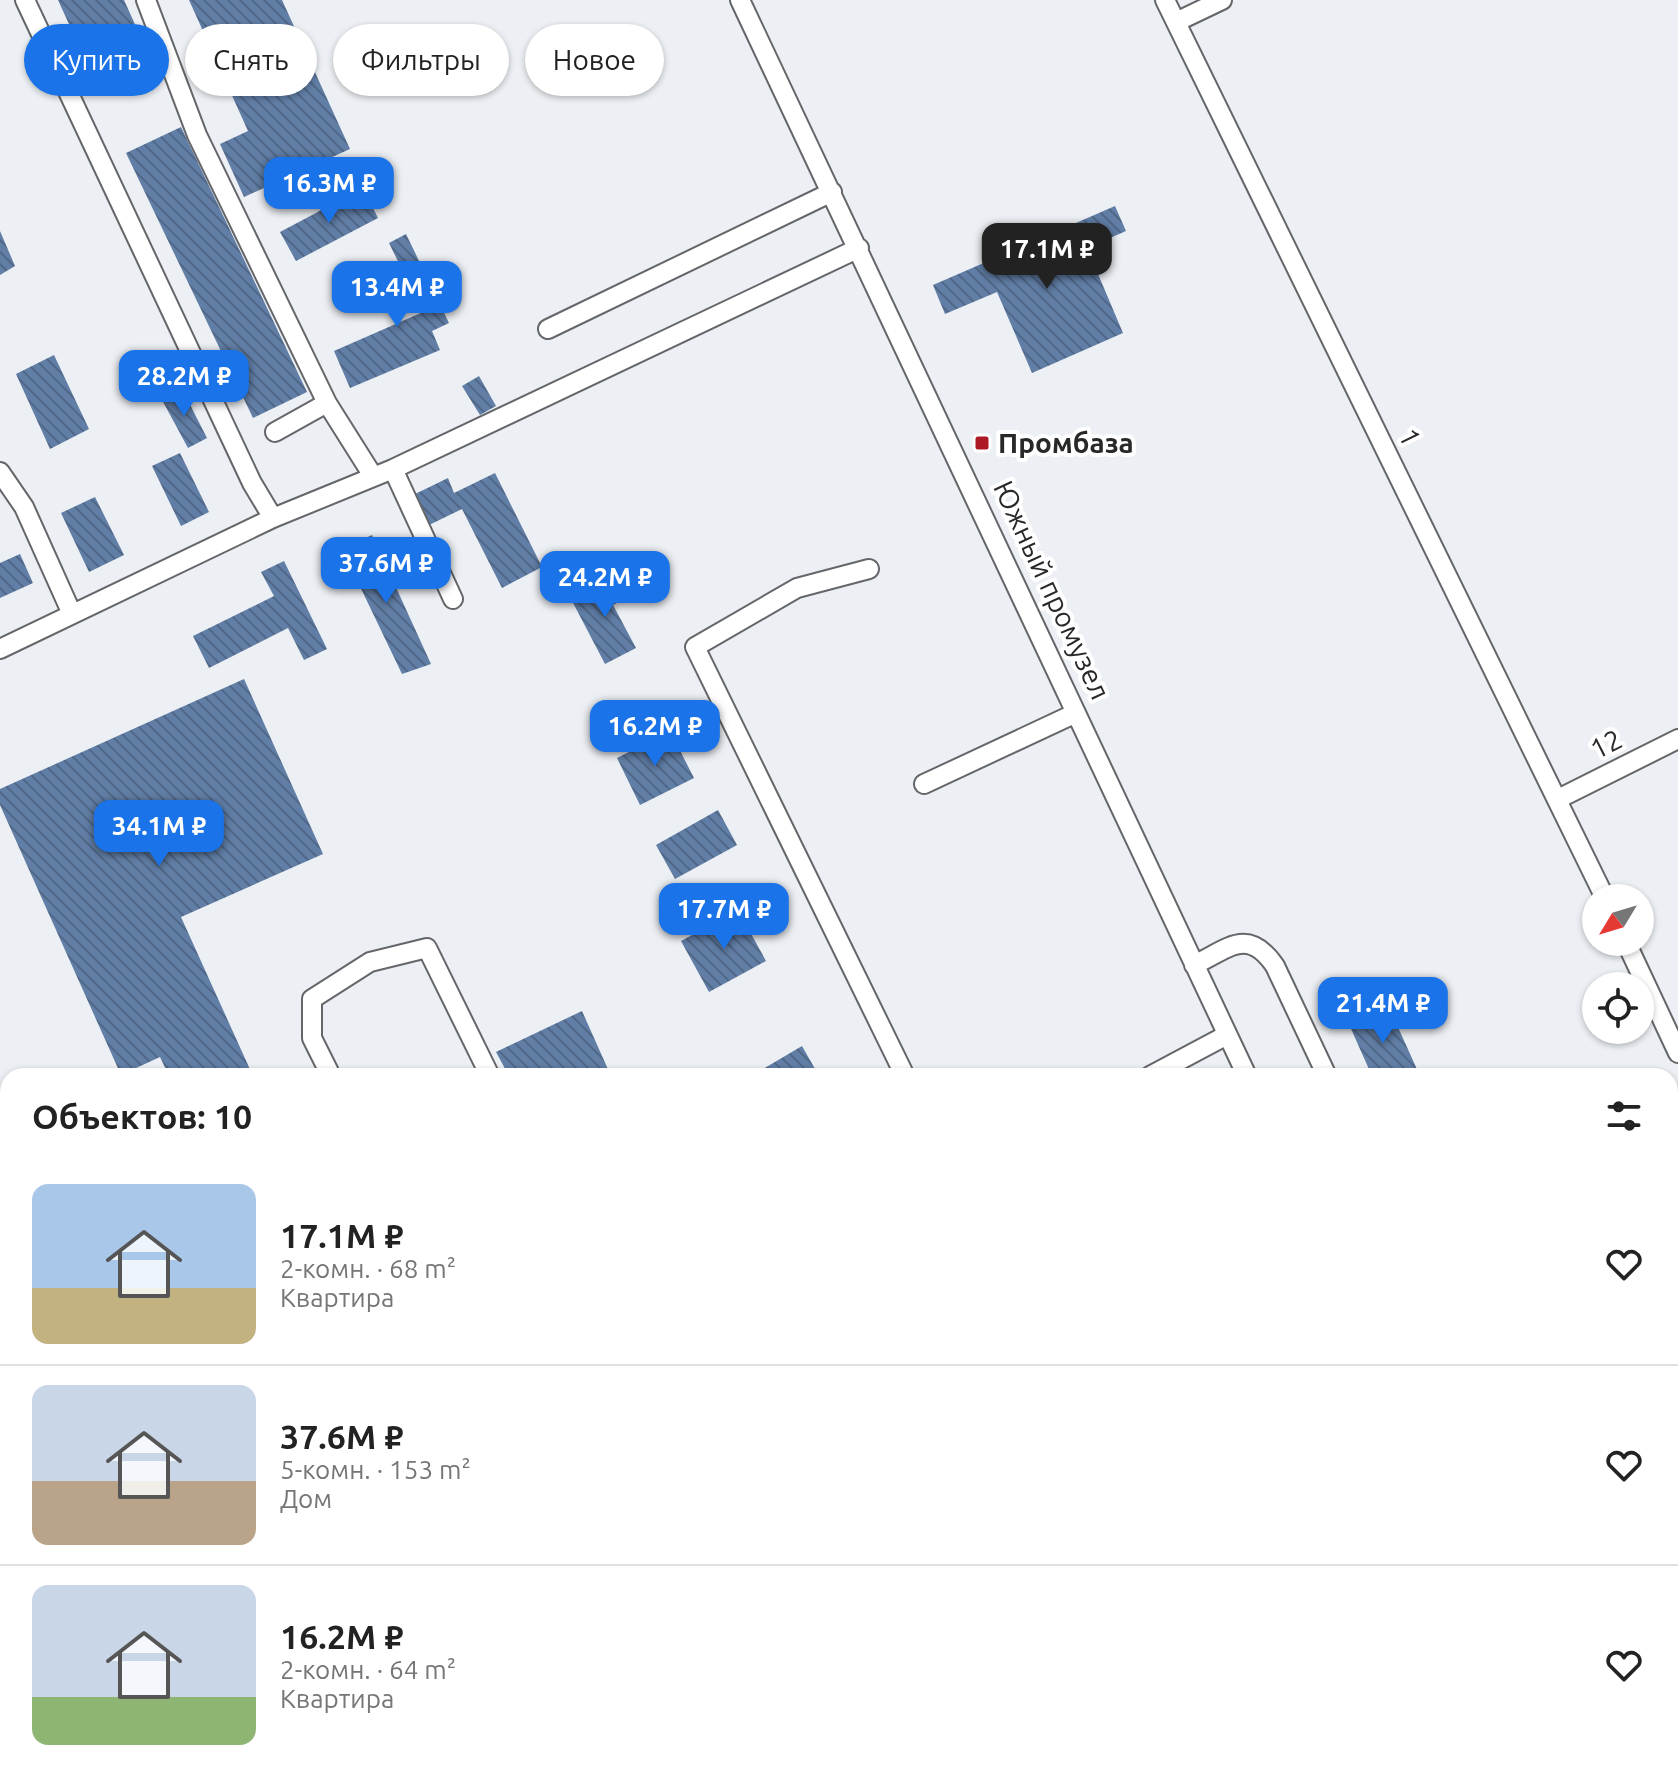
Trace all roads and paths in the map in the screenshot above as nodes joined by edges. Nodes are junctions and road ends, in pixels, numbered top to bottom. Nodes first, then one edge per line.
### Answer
1 (25, 0) edge
2 (146, 0) edge
3 (740, 0) edge
4 (1165, 0) edge
5 (1222, 0) edge
6 (1176, 22) junction
7 (832, 192) junction
8 (859, 248) junction
9 (548, 329) dead end
10 (327, 403) junction
11 (275, 432) dead end
12 (393, 469) junction
13 (0, 472) edge
14 (373, 476) junction
15 (273, 518) junction
16 (869, 569) dead end
17 (453, 599) dead end
18 (72, 614) junction
19 (0, 649) edge
20 (1076, 713) junction
21 (1678, 739) edge
22 (924, 784) dead end
23 (1558, 799) junction
24 (1598, 884) edge
25 (1633, 956) edge
26 (1194, 965) junction
27 (1227, 1035) junction
28 (1678, 1053) edge
29 (327, 1068) edge
30 (486, 1068) edge
31 (901, 1068) edge
32 (1165, 1068) edge
33 (1243, 1068) edge
34 (1323, 1068) edge

1 - 15 street
2 - 10 street
3 - 7 street, Южный промузел
4 - 6 street, 1 / 1
5 - 6 street
6 - 23 street, 1 / 1
7 - 8 street, Южный промузел
7 - 9 street
8 - 12 street
8 - 20 street, Южный промузел
10 - 11 street
10 - 14 street
12 - 14 street
12 - 17 street
13 - 18 street
14 - 15 street
15 - 18 street
16 - 31 street
18 - 19 street
20 - 22 street
20 - 26 street, Южный промузел
21 - 23 street, 12 / 12
23 - 24 street, 1 / 1
25 - 28 street
26 - 27 street, Южный промузел
26 - 34 street
27 - 32 street
27 - 33 street, Южный промузел
29 - 30 street

